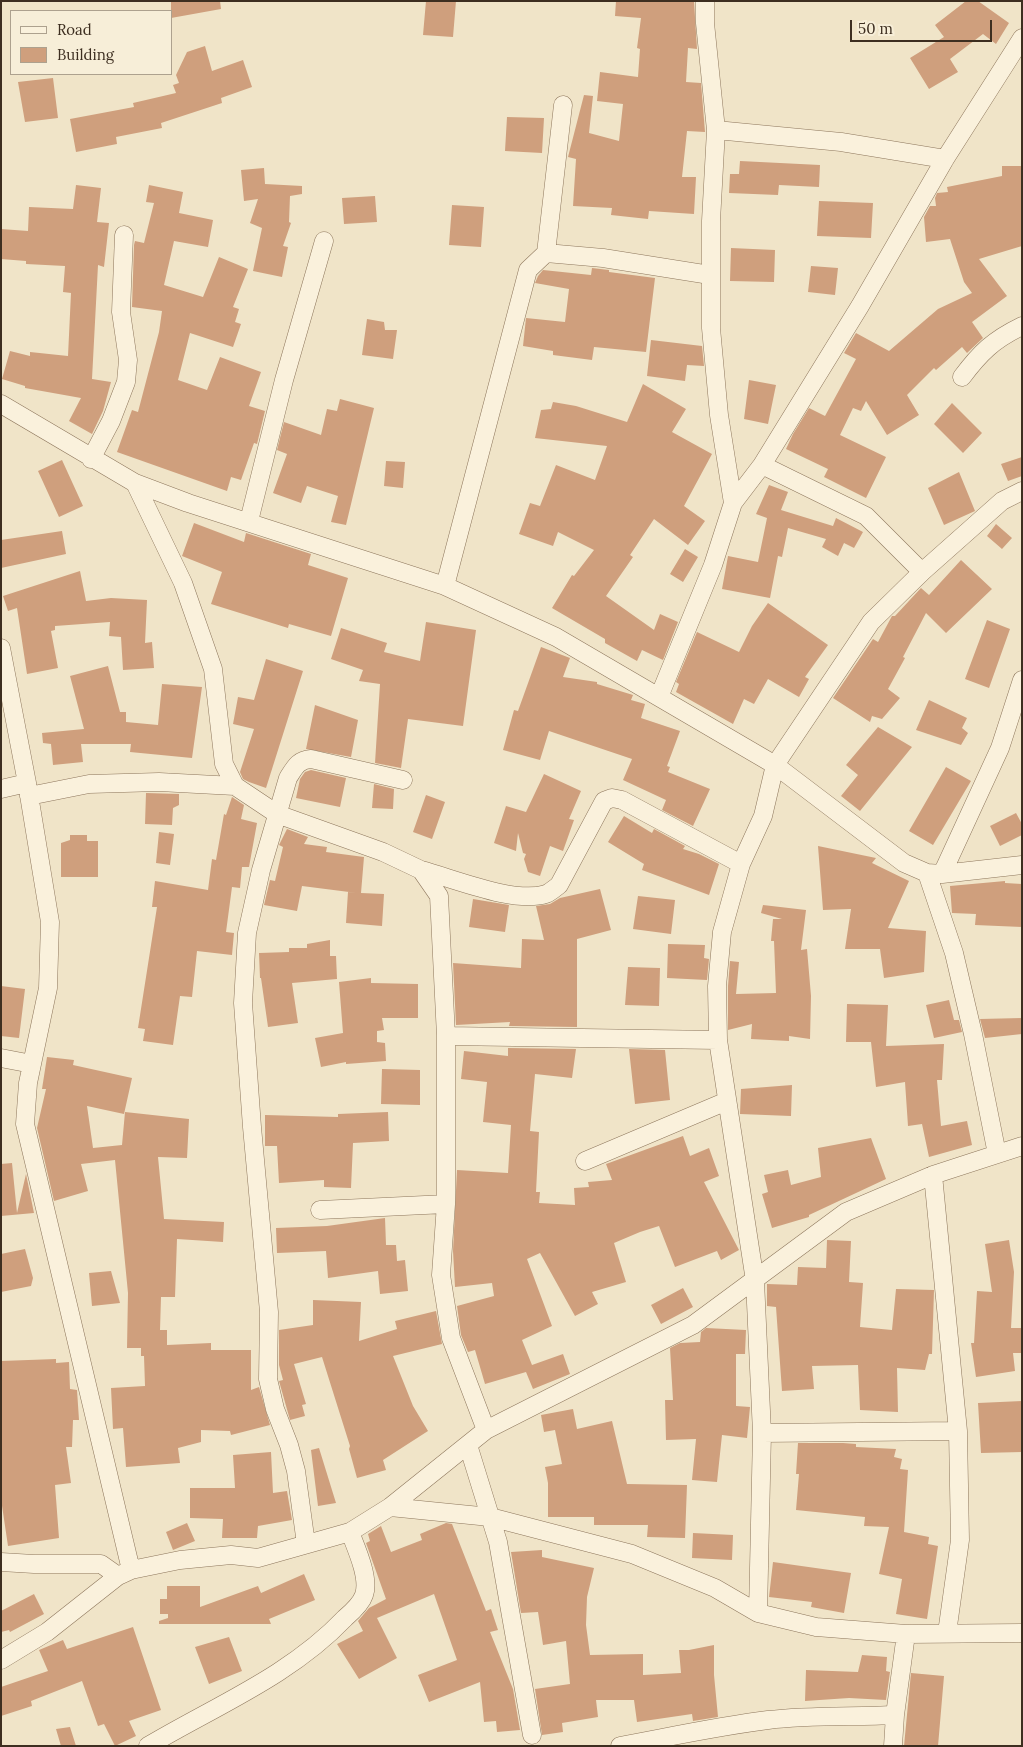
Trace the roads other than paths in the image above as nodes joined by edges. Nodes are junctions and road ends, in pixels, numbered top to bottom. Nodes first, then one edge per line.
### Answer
1 (705, 1) edge
2 (1022, 38) edge
3 (563, 105) dead end
4 (716, 130) junction
5 (945, 159) junction
6 (124, 235) dead end
7 (324, 241) dead end
8 (546, 253) junction
9 (710, 275) junction
10 (1022, 326) edge
11 (962, 378) dead end
12 (1, 404) edge
13 (91, 459) junction
14 (762, 465) junction
15 (135, 483) junction
16 (1022, 491) edge
17 (732, 503) junction
18 (249, 521) junction
19 (922, 572) junction
20 (445, 586) junction
21 (1, 648) edge
22 (1022, 680) edge
23 (659, 696) junction
24 (776, 765) junction
25 (403, 780) dead end
26 (235, 786) junction
27 (1, 789) edge
28 (28, 789) junction
29 (277, 814) junction
30 (741, 864) junction
31 (1022, 865) edge
32 (421, 870) junction
33 (934, 873) junction
34 (446, 1036) junction
35 (718, 1040) junction
36 (1, 1058) edge
37 (32, 1064) junction
38 (728, 1101) junction
39 (1022, 1146) edge
40 (997, 1154) junction
41 (585, 1161) dead end
42 (933, 1175) junction
43 (446, 1204) junction
44 (320, 1210) dead end
45 (755, 1281) junction
46 (486, 1430) junction
47 (958, 1431) junction
48 (762, 1433) junction
49 (468, 1444) junction
50 (390, 1507) junction
51 (490, 1517) junction
52 (350, 1532) junction
53 (306, 1544) junction
54 (1, 1562) edge
55 (125, 1573) junction
56 (758, 1613) junction
57 (947, 1633) junction
58 (1022, 1633) edge
59 (906, 1634) junction
60 (1, 1660) edge
61 (895, 1715) junction
62 (532, 1735) dead end
63 (148, 1746) edge
64 (620, 1746) edge
65 (893, 1746) edge

1 - 4 street
2 - 5 street
3 - 8 street
4 - 5 street
4 - 9 street
5 - 14 street
6 - 13 street
7 - 18 street
8 - 9 street
8 - 20 street
9 - 17 street
10 - 11 street
12 - 13 street
13 - 15 street
14 - 17 street
14 - 19 street
15 - 18 street
15 - 26 street
16 - 19 street
17 - 23 street
18 - 20 street
19 - 24 street
20 - 23 street
21 - 28 street
22 - 33 street
23 - 24 street
24 - 30 street
24 - 33 street
25 - 29 street
26 - 28 street
26 - 29 street
27 - 28 street
28 - 37 street
29 - 32 street
29 - 53 street
30 - 32 street
30 - 35 street
31 - 33 street
32 - 34 street
33 - 40 street
34 - 35 street
34 - 43 street
35 - 38 street
36 - 37 street
37 - 55 street
38 - 41 street
38 - 45 street
39 - 40 street
40 - 42 street
42 - 45 street
42 - 47 street
43 - 44 street
43 - 46 street
45 - 46 street
45 - 48 street
46 - 49 street
47 - 48 street
47 - 57 street
48 - 56 street
49 - 50 street
49 - 51 street
50 - 51 street
50 - 52 street
51 - 56 street
51 - 62 street
52 - 53 street
52 - 63 street
53 - 55 street
54 - 55 street
55 - 60 street
56 - 59 street
57 - 58 street
57 - 59 street
59 - 61 street
61 - 64 street
61 - 65 street

